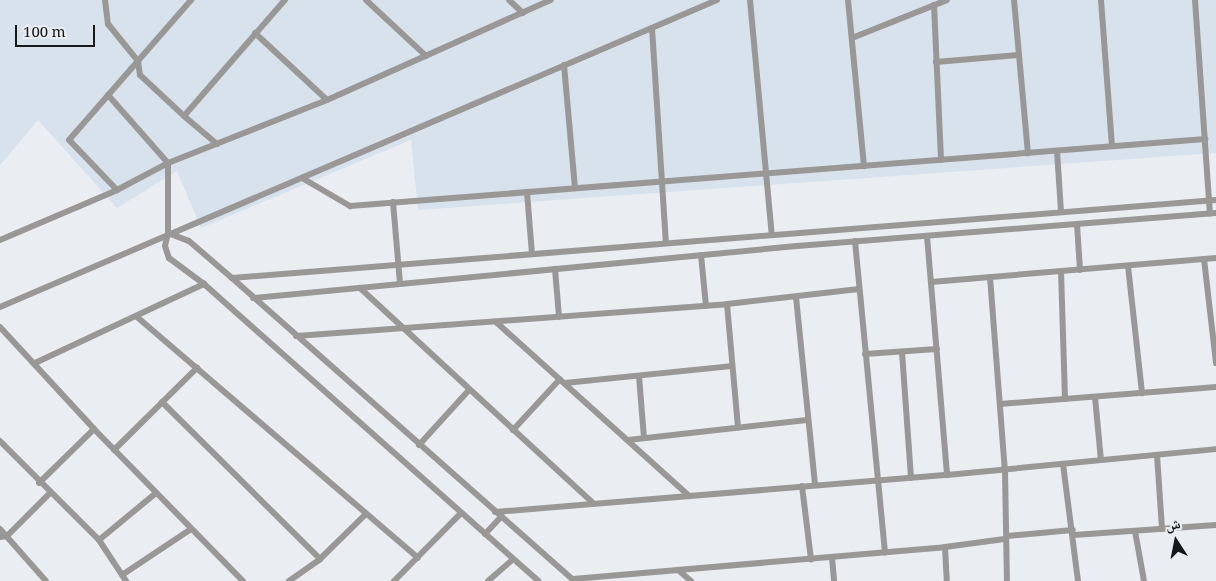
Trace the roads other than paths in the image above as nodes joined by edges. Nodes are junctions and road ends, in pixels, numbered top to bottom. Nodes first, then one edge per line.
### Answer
1 (105, 0) edge
2 (191, 0) edge
3 (285, 0) edge
4 (366, 0) edge
5 (509, 0) edge
6 (551, 0) edge
7 (716, 0) edge
8 (750, 0) edge
9 (848, 0) edge
10 (947, 0) edge
11 (1014, 0) edge
12 (1101, 0) edge
13 (1195, 0) edge
14 (934, 5) junction
15 (523, 13) junction
16 (652, 28) junction
17 (255, 33) junction
18 (852, 38) junction
19 (1019, 55) junction
20 (426, 56) junction
21 (138, 61) junction
22 (936, 62) junction
23 (564, 66) junction
24 (108, 95) junction
25 (327, 100) junction
26 (184, 116) junction
27 (1205, 139) junction
28 (218, 144) junction
29 (1112, 146) junction
30 (1058, 151) junction
31 (1028, 153) junction
32 (941, 160) junction
33 (168, 163) junction
34 (864, 166) junction
35 (767, 173) junction
36 (302, 178) junction
37 (662, 181) junction
38 (575, 188) junction
39 (117, 190) junction
40 (527, 192) junction
41 (1212, 201) edge
42 (394, 202) junction
43 (1061, 211) junction
44 (1213, 213) edge
45 (1077, 224) junction
46 (168, 233) junction
47 (772, 235) junction
48 (927, 236) junction
49 (0, 240) edge
50 (855, 241) junction
51 (666, 243) junction
52 (532, 254) junction
53 (700, 255) junction
54 (1216, 258) edge
55 (1204, 260) junction
56 (398, 265) junction
57 (1128, 266) junction
58 (555, 269) junction
59 (1080, 270) junction
60 (1061, 271) junction
61 (990, 277) junction
62 (232, 278) junction
63 (931, 282) junction
64 (204, 284) junction
65 (400, 284) junction
66 (360, 288) junction
67 (858, 289) junction
68 (796, 297) junction
69 (254, 298) junction
70 (727, 304) junction
71 (706, 306) junction
72 (0, 307) edge
73 (137, 317) junction
74 (558, 317) junction
75 (496, 322) junction
76 (399, 326) junction
77 (0, 327) edge
78 (296, 336) junction
79 (937, 349) junction
80 (902, 352) junction
81 (865, 354) junction
82 (35, 363) junction
83 (1216, 363) edge
84 (731, 366) junction
85 (197, 368) junction
86 (639, 376) junction
87 (563, 381) junction
88 (1216, 387) edge
89 (469, 390) junction
90 (1142, 393) junction
91 (1095, 396) junction
92 (1065, 399) junction
93 (162, 402) junction
94 (1000, 404) junction
95 (808, 420) junction
96 (738, 428) junction
97 (94, 429) junction
98 (513, 430) junction
99 (644, 438) junction
100 (628, 440) junction
101 (0, 441) edge
102 (419, 444) junction
103 (1216, 449) edge
104 (114, 450) junction
105 (1158, 455) junction
106 (1101, 460) junction
107 (1063, 464) junction
108 (1005, 470) junction
109 (948, 475) junction
110 (911, 478) junction
111 (877, 480) junction
112 (39, 483) junction
113 (815, 485) junction
114 (802, 486) junction
115 (50, 493) junction
116 (156, 493) junction
117 (689, 496) junction
118 (594, 504) junction
119 (495, 512) junction
120 (461, 513) junction
121 (366, 514) junction
122 (501, 517) junction
123 (1216, 525) edge
124 (0, 529) edge
125 (191, 529) junction
126 (1162, 529) junction
127 (1135, 531) junction
128 (1074, 532) junction
129 (485, 534) junction
130 (3, 537) edge
131 (1005, 537) junction
132 (99, 540) junction
133 (945, 547) junction
134 (885, 553) junction
135 (832, 557) junction
136 (418, 558) junction
137 (320, 559) junction
138 (513, 559) junction
139 (811, 559) junction
140 (678, 570) junction
141 (124, 578) edge
142 (574, 580) edge
143 (46, 581) edge
144 (243, 581) edge
145 (289, 581) edge
146 (394, 581) edge
147 (488, 581) edge
148 (538, 581) edge
149 (691, 581) edge
150 (834, 581) edge
151 (947, 581) edge
152 (1008, 581) edge
153 (1078, 581) edge
154 (1144, 581) edge

1 - 21 street
2 - 21 street
3 - 17 street
4 - 20 street
5 - 15 street
6 - 15 street
7 - 16 street
8 - 35 street
9 - 18 street
10 - 14 street
11 - 19 street
12 - 29 street
13 - 27 street
14 - 18 street
14 - 22 street
15 - 20 street
16 - 23 street
16 - 37 street
17 - 25 street
17 - 26 street
18 - 34 street
19 - 22 street
19 - 31 street
20 - 25 street
21 - 24 street
21 - 26 street
22 - 32 street
23 - 36 street
23 - 38 street
24 - 33 street
24 - 39 street
25 - 28 street
26 - 28 street
27 - 29 street
27 - 41 street
28 - 33 street
29 - 30 street
30 - 31 street
30 - 43 street
31 - 32 street
32 - 34 street
33 - 39 street
33 - 46 street
34 - 35 street
35 - 37 street
35 - 47 street
36 - 42 street
36 - 46 street
37 - 38 street
37 - 51 street
38 - 40 street
39 - 49 street
40 - 42 street
40 - 52 street
41 - 43 street
41 - 44 street
42 - 56 street
43 - 47 street
44 - 45 street
45 - 48 street
45 - 59 street
46 - 62 street
46 - 64 street
46 - 72 street
47 - 51 street
48 - 50 street
48 - 63 street
50 - 53 street
50 - 67 street
51 - 52 street
52 - 56 street
53 - 58 street
53 - 71 street
54 - 55 street
55 - 57 street
55 - 83 street
56 - 62 street
56 - 65 street
57 - 59 street
57 - 90 street
58 - 65 street
58 - 74 street
59 - 60 street
60 - 61 street
60 - 92 street
61 - 63 street
61 - 94 street
62 - 69 street
63 - 79 street
64 - 73 street
64 - 120 street
65 - 66 street
66 - 69 street
66 - 76 street
67 - 68 street
67 - 81 street
68 - 70 street
68 - 95 street
69 - 78 street
70 - 71 street
70 - 84 street
71 - 74 street
73 - 82 street
73 - 85 street
74 - 75 street
75 - 76 street
75 - 87 street
76 - 78 street
76 - 89 street
77 - 82 street
78 - 102 street
79 - 80 street
79 - 109 street
80 - 81 street
80 - 110 street
81 - 111 street
82 - 97 street
84 - 86 street
84 - 96 street
85 - 93 street
85 - 121 street
86 - 87 street
86 - 99 street
87 - 98 street
87 - 100 street
88 - 90 street
89 - 98 street
89 - 102 street
90 - 91 street
91 - 92 street
91 - 106 street
92 - 94 street
93 - 104 street
93 - 137 street
94 - 108 street
95 - 96 street
95 - 113 street
96 - 99 street
97 - 104 street
97 - 112 street
98 - 118 street
99 - 100 street
100 - 117 street
101 - 112 street
102 - 119 street
103 - 105 street
104 - 116 street
105 - 106 street
105 - 126 street
106 - 107 street
107 - 108 street
107 - 128 street
108 - 109 street
108 - 131 street
109 - 110 street
110 - 111 street
111 - 113 street
111 - 134 street
112 - 115 street
113 - 114 street
114 - 117 street
114 - 139 street
115 - 130 street
115 - 132 street
116 - 125 street
116 - 132 street
117 - 118 street
118 - 119 street
119 - 122 street
120 - 129 street
120 - 136 street
121 - 136 street
121 - 137 street
122 - 129 street
122 - 142 street
123 - 126 street
124 - 130 street
125 - 141 street
125 - 144 street
126 - 127 street
127 - 128 street
127 - 154 street
128 - 131 street
128 - 153 street
129 - 138 street
130 - 143 street
131 - 133 street
131 - 152 street
132 - 141 street
133 - 134 street
133 - 151 street
134 - 135 street
135 - 139 street
135 - 150 street
136 - 146 street
137 - 145 street
138 - 147 street
138 - 148 street
139 - 140 street
140 - 142 street
140 - 149 street

